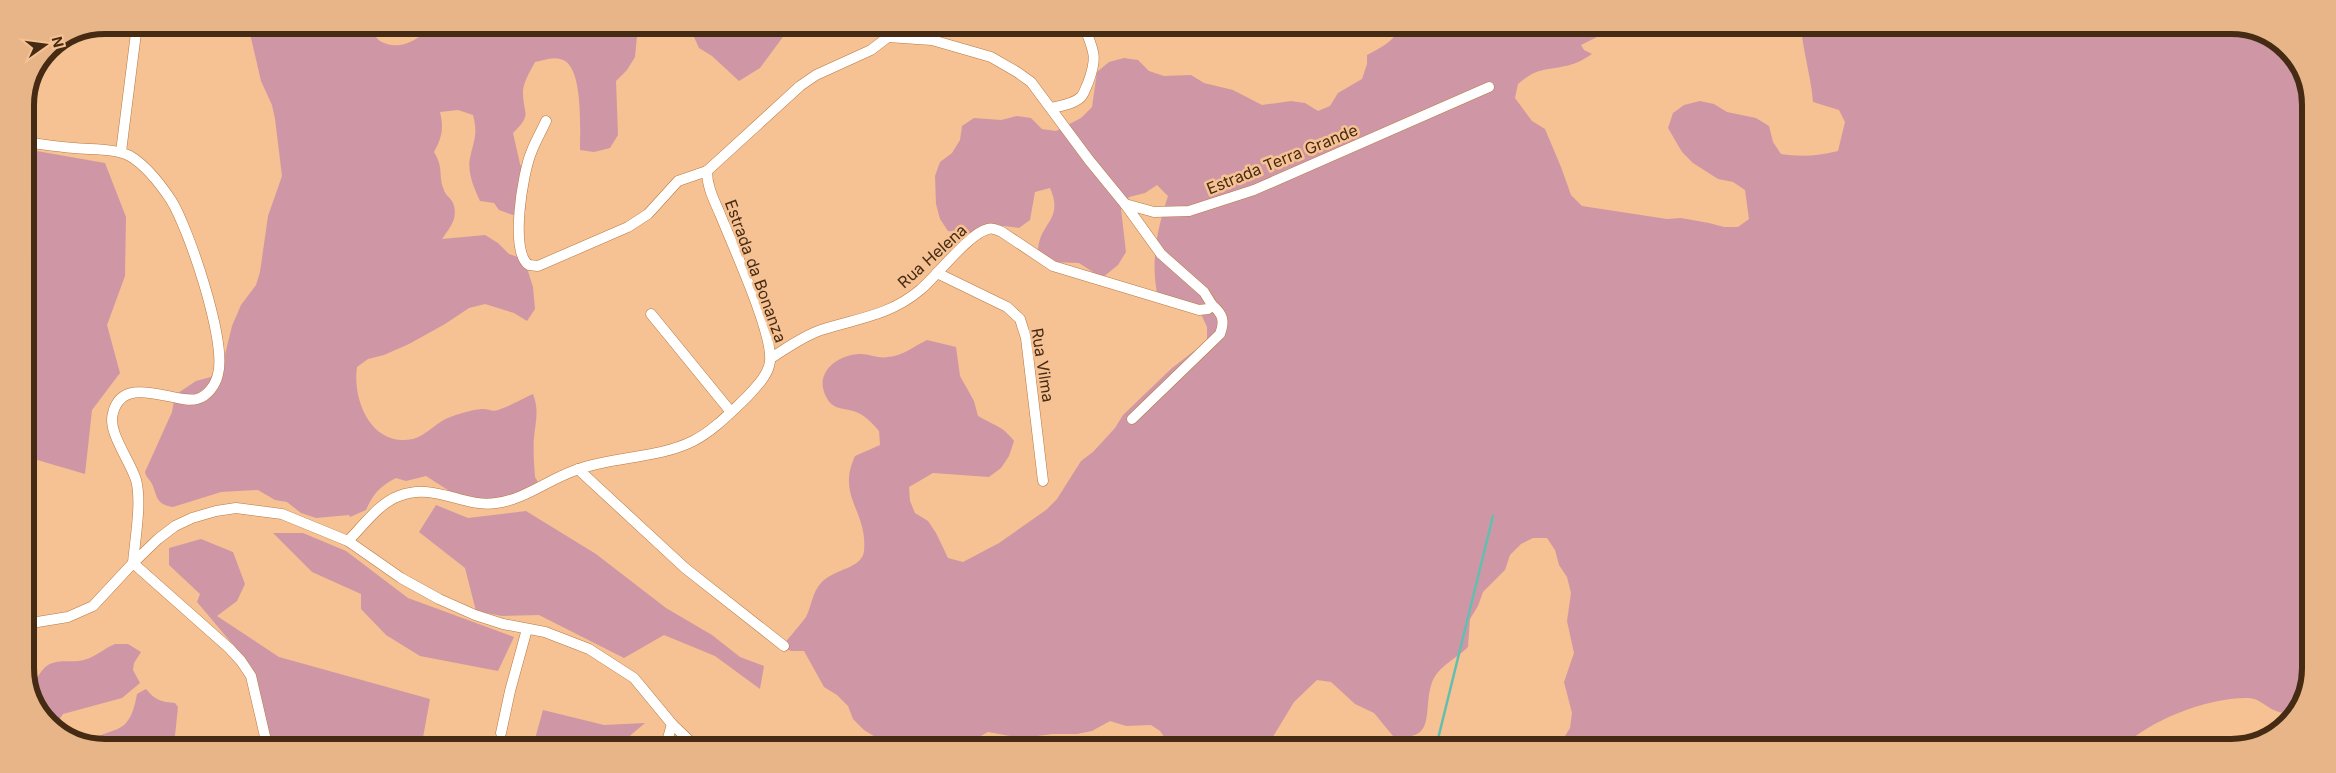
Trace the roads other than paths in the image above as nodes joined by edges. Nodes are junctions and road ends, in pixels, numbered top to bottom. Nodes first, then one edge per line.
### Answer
1 (136, 34) edge
2 (889, 34) edge
3 (1087, 34) edge
4 (888, 37) junction
5 (1489, 87) dead end
6 (1051, 108) junction
7 (546, 121) dead end
8 (34, 143) edge
9 (122, 152) junction
10 (707, 171) junction
11 (1125, 204) junction
12 (937, 274) junction
13 (1212, 306) junction
14 (651, 314) dead end
15 (771, 358) junction
16 (731, 412) junction
17 (1132, 419) dead end
18 (578, 469) junction
19 (1043, 481) dead end
20 (348, 541) junction
21 (133, 562) junction
22 (34, 623) edge
23 (527, 629) junction
24 (784, 646) dead end
25 (672, 724) junction
26 (501, 733) dead end
27 (265, 739) edge
28 (667, 739) edge
29 (687, 739) edge

1 - 9 street
2 - 4 street
3 - 6 street
4 - 6 street
4 - 10 street
5 - 11 street, Estrada Terra Grande
6 - 11 street
7 - 10 street
8 - 9 street
9 - 21 street
10 - 15 street, Estrada da Bonanza
11 - 13 street
12 - 13 street, Rua Helena
12 - 15 street, Rua Helena
12 - 19 street, Rua Vilma
13 - 17 street
14 - 16 street
15 - 16 street, Estrada da Bonanza
16 - 18 street, Estrada da Bonanza
18 - 20 street, Estrada da Bonanza
18 - 24 street
20 - 21 street
20 - 23 street
21 - 22 street
21 - 27 street
23 - 25 street
23 - 26 street
25 - 28 street
25 - 29 street

